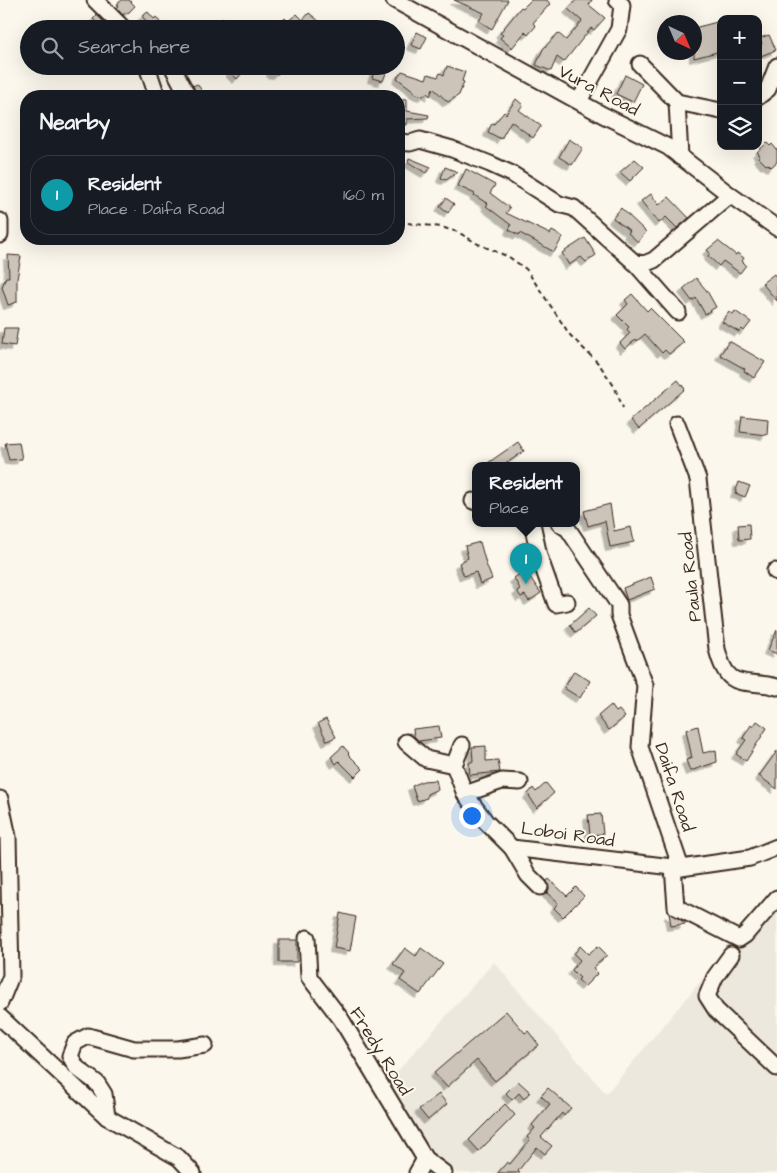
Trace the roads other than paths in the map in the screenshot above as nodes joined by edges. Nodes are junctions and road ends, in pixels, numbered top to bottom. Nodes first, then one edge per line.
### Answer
1 (96, 0) edge
2 (394, 0) edge
3 (617, 0) edge
4 (112, 16) junction
5 (116, 20) edge
6 (122, 20) edge
7 (640, 64) dead end
8 (777, 66) edge
9 (150, 75) edge
10 (177, 75) edge
11 (156, 90) edge
12 (185, 90) edge
13 (762, 94) edge
14 (579, 101) junction
15 (677, 102) junction
16 (717, 110) edge
17 (405, 143) edge
18 (680, 157) junction
19 (730, 195) junction
20 (0, 221) edge
21 (777, 228) edge
22 (0, 235) edge
23 (634, 262) junction
24 (678, 312) dead end
25 (677, 424) dead end
26 (533, 527) edge
27 (565, 527) edge
28 (567, 602) dead end
29 (777, 688) edge
30 (406, 742) dead end
31 (462, 745) dead end
32 (454, 765) junction
33 (520, 782) dead end
34 (465, 794) junction
35 (0, 799) edge
36 (777, 846) edge
37 (512, 848) junction
38 (677, 868) junction
39 (540, 887) dead end
40 (777, 898) edge
41 (307, 938) dead end
42 (731, 955) dead end
43 (0, 1003) edge
44 (0, 1016) edge
45 (205, 1045) dead end
46 (777, 1068) edge
47 (107, 1118) junction
48 (425, 1159) junction
49 (193, 1173) edge
50 (418, 1173) edge
51 (444, 1173) edge

1 - 4 street
2 - 14 street, Vura Road
3 - 14 street
4 - 5 street
4 - 6 street
7 - 15 street
8 - 13 street
9 - 11 street
10 - 12 street
14 - 18 street, Vura Road
15 - 16 street
15 - 18 street
17 - 23 street
18 - 19 street, Vura Road
19 - 21 street, Vura Road
19 - 23 street
20 - 22 street
23 - 24 street
25 - 29 street, Paula Road
26 - 28 street
27 - 38 street, Daifa Road
30 - 32 street
31 - 32 street
32 - 34 street, Loboi Road
33 - 34 street
34 - 37 street, Loboi Road
35 - 43 street
36 - 38 street
37 - 38 street, Loboi Road
37 - 39 street
38 - 40 street, Daifa Road
41 - 48 street, Fredy Road
42 - 46 street
44 - 47 street
45 - 47 street
47 - 49 street
48 - 50 street
48 - 51 street, Fredy Road

